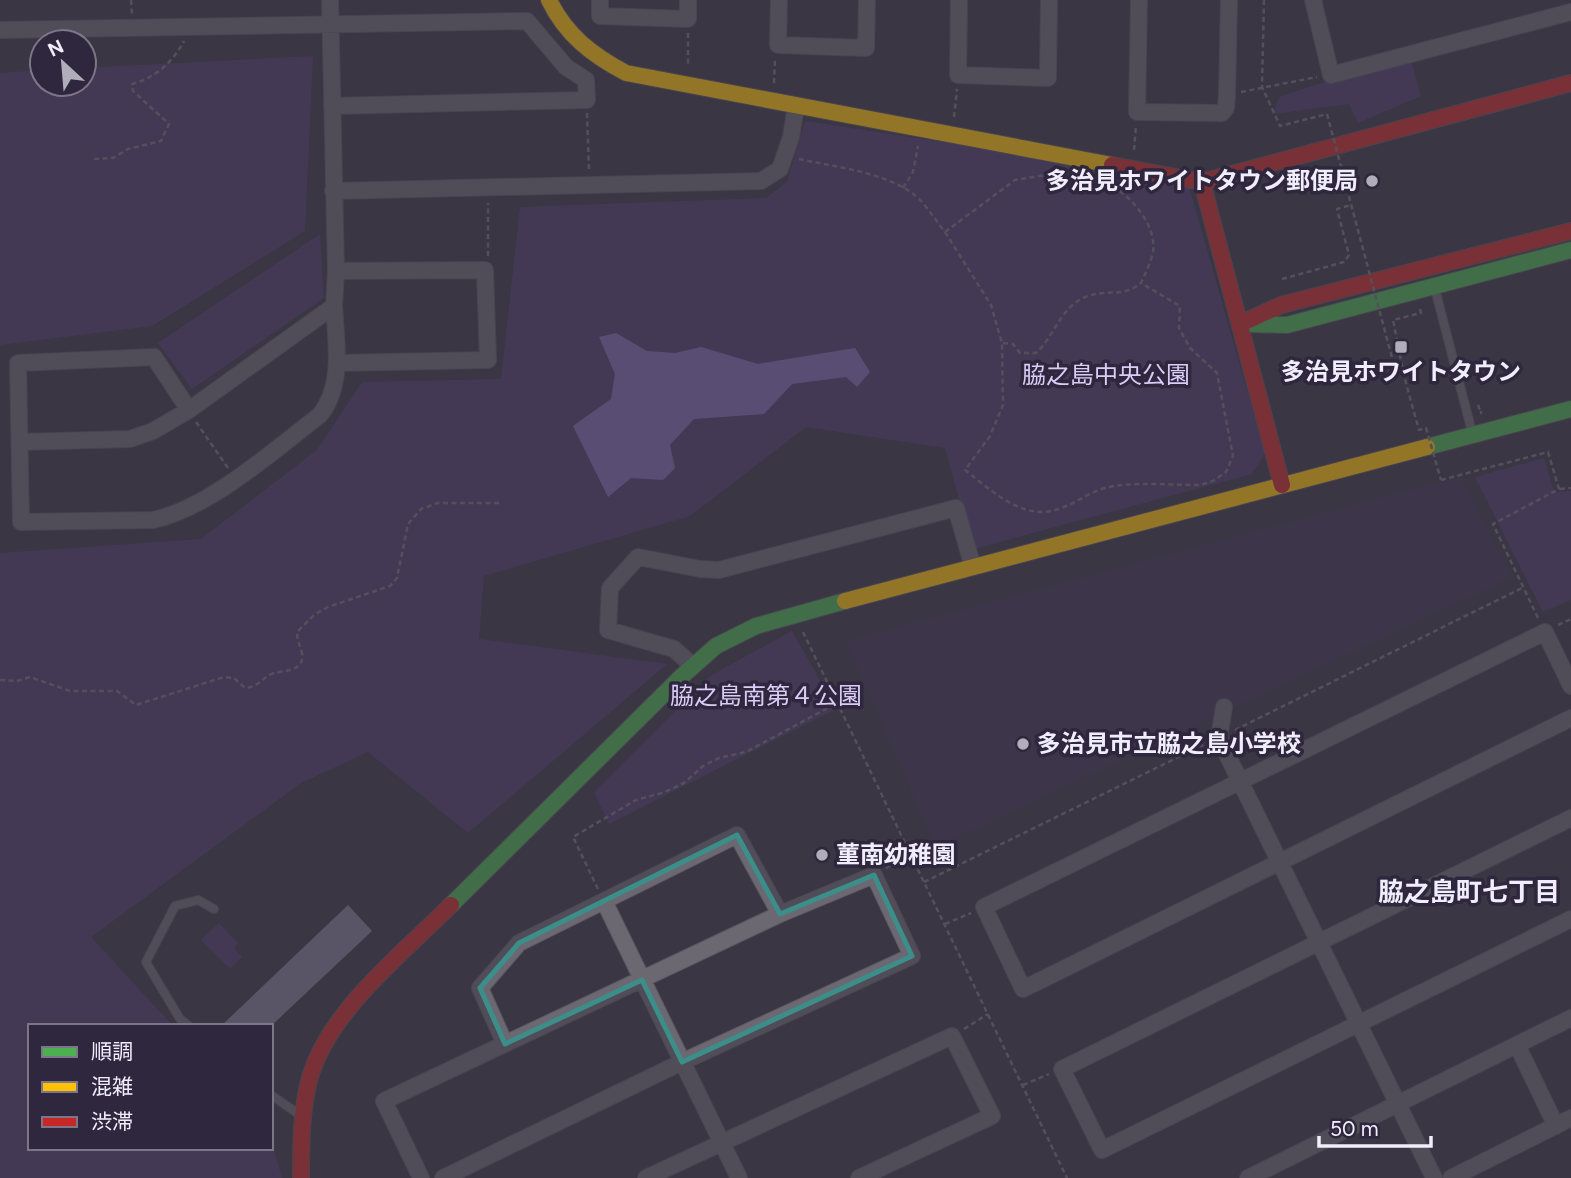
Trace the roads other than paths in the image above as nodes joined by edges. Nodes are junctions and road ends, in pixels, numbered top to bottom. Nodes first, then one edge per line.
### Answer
1 (330, 0) edge
2 (549, 0) edge
3 (600, 0) edge
4 (688, 0) edge
5 (779, 0) edge
6 (867, 0) edge
7 (959, 0) edge
8 (1049, 0) edge
9 (1139, 0) edge
10 (1229, 0) edge
11 (1313, 0) edge
12 (1571, 12) edge
13 (330, 24) junction
14 (0, 30) edge
15 (1570, 89) edge
16 (332, 106) junction
17 (796, 106) junction
18 (1202, 182) junction
19 (333, 191) junction
20 (1571, 231) edge
21 (1571, 250) edge
22 (335, 271) junction
23 (1434, 286) junction
24 (334, 306) junction
25 (1240, 324) junction
26 (338, 363) junction
27 (1571, 409) edge
28 (189, 410) junction
29 (1473, 435) junction
30 (20, 442) junction
31 (1282, 485) junction
32 (973, 567) junction
33 (693, 666) junction
34 (1571, 686) edge
35 (1224, 707) dead end
36 (1571, 718) edge
37 (1239, 781) junction
38 (1571, 818) edge
39 (1280, 861) junction
40 (604, 901) junction
41 (214, 909) dead end
42 (780, 914) junction
43 (1571, 919) edge
44 (1318, 943) junction
45 (642, 980) junction
46 (1571, 1018) edge
47 (187, 1024) edge
48 (1357, 1024) junction
49 (505, 1044) junction
50 (1517, 1045) junction
51 (682, 1062) junction
52 (273, 1096) edge
53 (1397, 1103) junction
54 (302, 1117) junction
55 (1571, 1118) edge
56 (1556, 1126) junction
57 (721, 1142) junction
58 (300, 1178) edge
59 (421, 1178) edge
60 (443, 1178) edge
61 (646, 1178) edge
62 (739, 1178) edge
63 (859, 1178) edge
64 (1248, 1178) edge
65 (1434, 1178) edge
66 (1451, 1178) edge

1 - 13 street
2 - 17 street
3 - 4 street
5 - 6 street
7 - 8 street
9 - 10 street
11 - 12 street
13 - 14 street
13 - 16 street
13 - 16 street
15 - 18 street
16 - 19 street
17 - 18 street
17 - 19 street
18 - 25 street
19 - 22 street
20 - 25 street
21 - 23 street
22 - 24 street
22 - 26 street
23 - 25 street
23 - 29 lane
24 - 26 street
24 - 28 street
25 - 31 street
26 - 30 street
27 - 29 street
28 - 30 street
28 - 30 street
29 - 31 street
31 - 32 street
32 - 33 street
32 - 33 street
33 - 54 street
34 - 37 street
35 - 37 street
36 - 39 street
37 - 39 street
37 - 39 street
38 - 44 street
39 - 44 street
40 - 42 street
40 - 45 street
40 - 49 street
41 - 47 lane
42 - 45 street
42 - 51 street
43 - 48 street
44 - 48 street
44 - 48 street
45 - 49 street
45 - 51 street
46 - 50 street
48 - 53 street
49 - 59 street
50 - 53 street
50 - 56 street
51 - 57 street
51 - 60 street
52 - 54 lane
53 - 64 street
53 - 65 street
54 - 58 street
55 - 56 street
56 - 66 street
57 - 61 street
57 - 62 street
57 - 63 street

